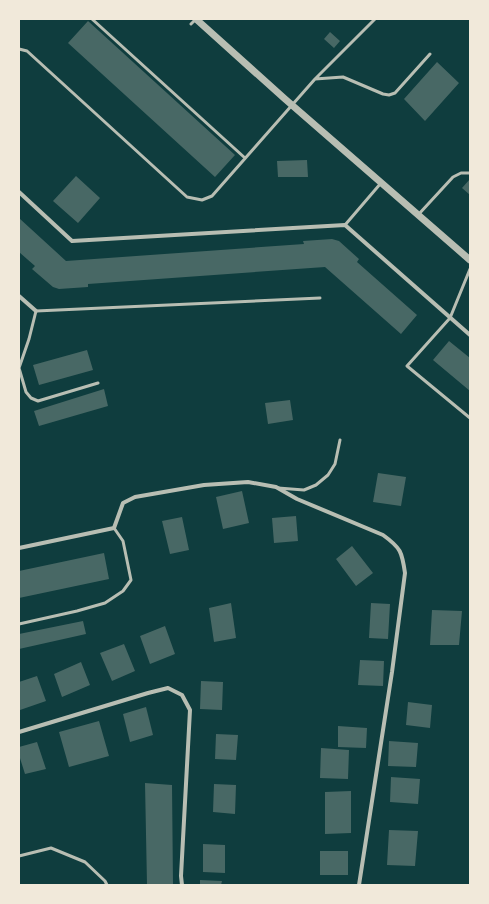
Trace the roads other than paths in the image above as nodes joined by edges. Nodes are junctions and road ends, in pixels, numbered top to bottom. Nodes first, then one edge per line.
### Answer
1 (92, 19) edge
2 (374, 19) edge
3 (194, 21) edge
4 (19, 49) edge
5 (430, 54) dead end
6 (315, 79) junction
7 (292, 105) junction
8 (245, 158) junction
9 (470, 173) edge
10 (381, 183) junction
11 (19, 192) edge
12 (418, 215) junction
13 (345, 225) junction
14 (470, 260) edge
15 (470, 269) edge
16 (19, 296) edge
17 (320, 298) dead end
18 (36, 311) junction
19 (450, 318) junction
20 (470, 335) edge
21 (19, 368) edge
22 (98, 383) dead end
23 (470, 418) edge
24 (340, 440) dead end
25 (276, 488) junction
26 (114, 528) junction
27 (19, 548) edge
28 (19, 624) edge
29 (19, 732) edge
30 (19, 856) edge
31 (107, 885) edge
32 (182, 885) edge
33 (359, 885) edge

1 - 8 lane
2 - 6 lane
3 - 7 street
4 - 8 lane
5 - 6 lane
6 - 7 lane
7 - 8 lane
7 - 10 street
9 - 12 lane
10 - 12 street
10 - 13 lane
11 - 13 street
12 - 14 street
13 - 19 street
15 - 19 lane
16 - 18 street
17 - 18 lane
18 - 21 lane
19 - 20 street
19 - 23 lane
21 - 22 lane
24 - 25 lane
25 - 26 street
25 - 33 street
26 - 27 street
26 - 28 lane
29 - 32 street
30 - 31 lane

